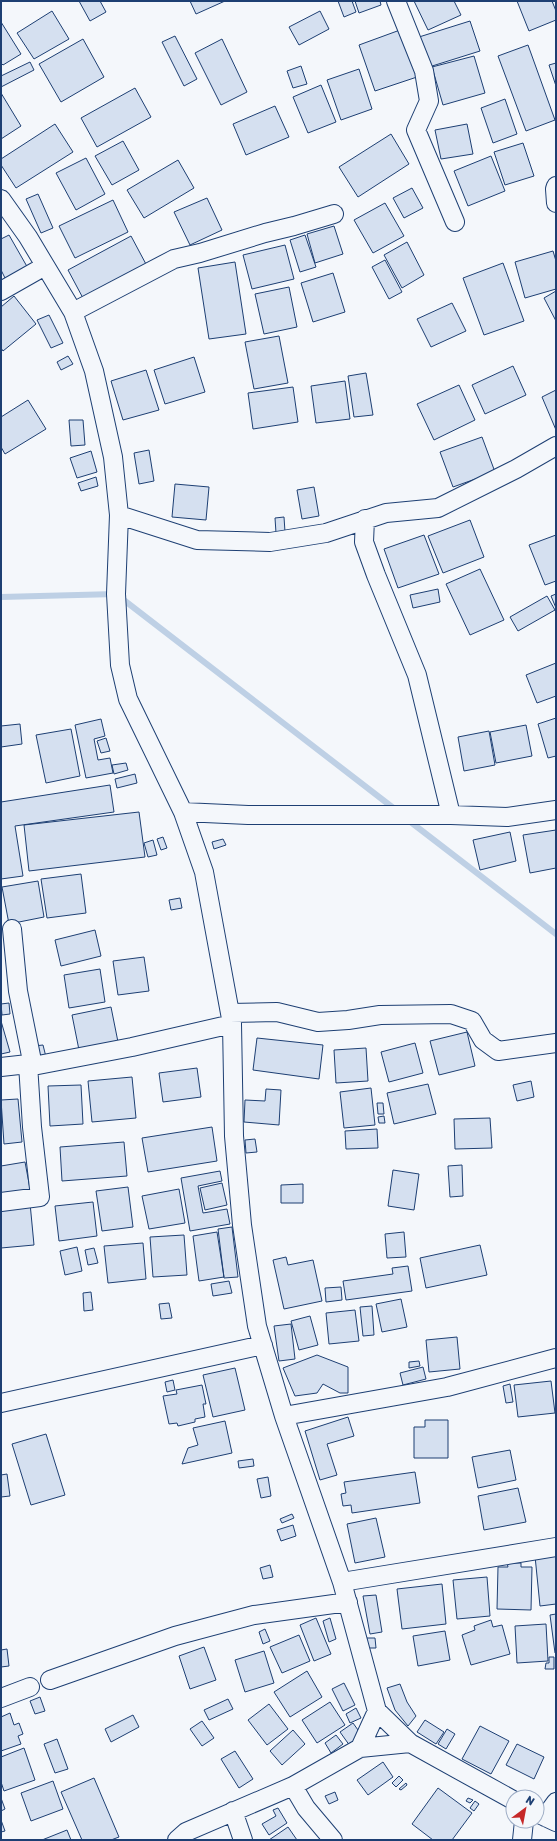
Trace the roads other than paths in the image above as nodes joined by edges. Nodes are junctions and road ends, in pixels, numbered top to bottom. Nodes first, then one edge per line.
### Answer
1 (396, 1) edge
2 (556, 186) edge
3 (1, 199) edge
4 (556, 203) edge
5 (334, 214) dead end
6 (455, 222) dead end
7 (44, 266) junction
8 (1, 291) edge
9 (74, 312) junction
10 (555, 448) edge
11 (119, 515) junction
12 (366, 519) junction
13 (556, 810) edge
14 (182, 812) junction
15 (451, 815) junction
16 (12, 929) dead end
17 (231, 1018) junction
18 (556, 1043) edge
19 (30, 1065) junction
20 (1, 1067) edge
21 (1, 1202) edge
22 (263, 1345) junction
23 (556, 1358) edge
24 (1, 1403) edge
25 (284, 1416) junction
26 (556, 1546) edge
27 (342, 1582) junction
28 (348, 1602) junction
29 (50, 1680) dead end
30 (30, 1687) dead end
31 (1, 1698) edge
32 (377, 1711) junction
33 (410, 1743) junction
34 (360, 1748) junction
35 (293, 1786) junction
36 (505, 1796) edge
37 (556, 1802) edge
38 (233, 1811) junction
39 (546, 1817) edge
40 (523, 1829) edge
41 (177, 1840) edge
42 (243, 1840) edge
43 (333, 1840) edge
44 (522, 1840) edge

1 - 6 street
2 - 4 street
3 - 7 street
5 - 9 street
7 - 8 street
7 - 9 street
9 - 11 street
10 - 12 street
11 - 12 street
11 - 14 street
12 - 15 street
13 - 15 street
14 - 15 street
14 - 17 street
16 - 19 street
17 - 18 street
17 - 19 street
17 - 22 street
19 - 20 street
19 - 21 street
22 - 24 street
22 - 25 street
23 - 25 street
25 - 27 street
26 - 27 street
27 - 28 street
28 - 29 street
28 - 32 street
30 - 31 street
32 - 33 street
32 - 34 street
33 - 34 street
33 - 36 street
34 - 35 street
35 - 38 street
35 - 43 street
37 - 39 street
38 - 41 street
38 - 42 street
40 - 44 street

